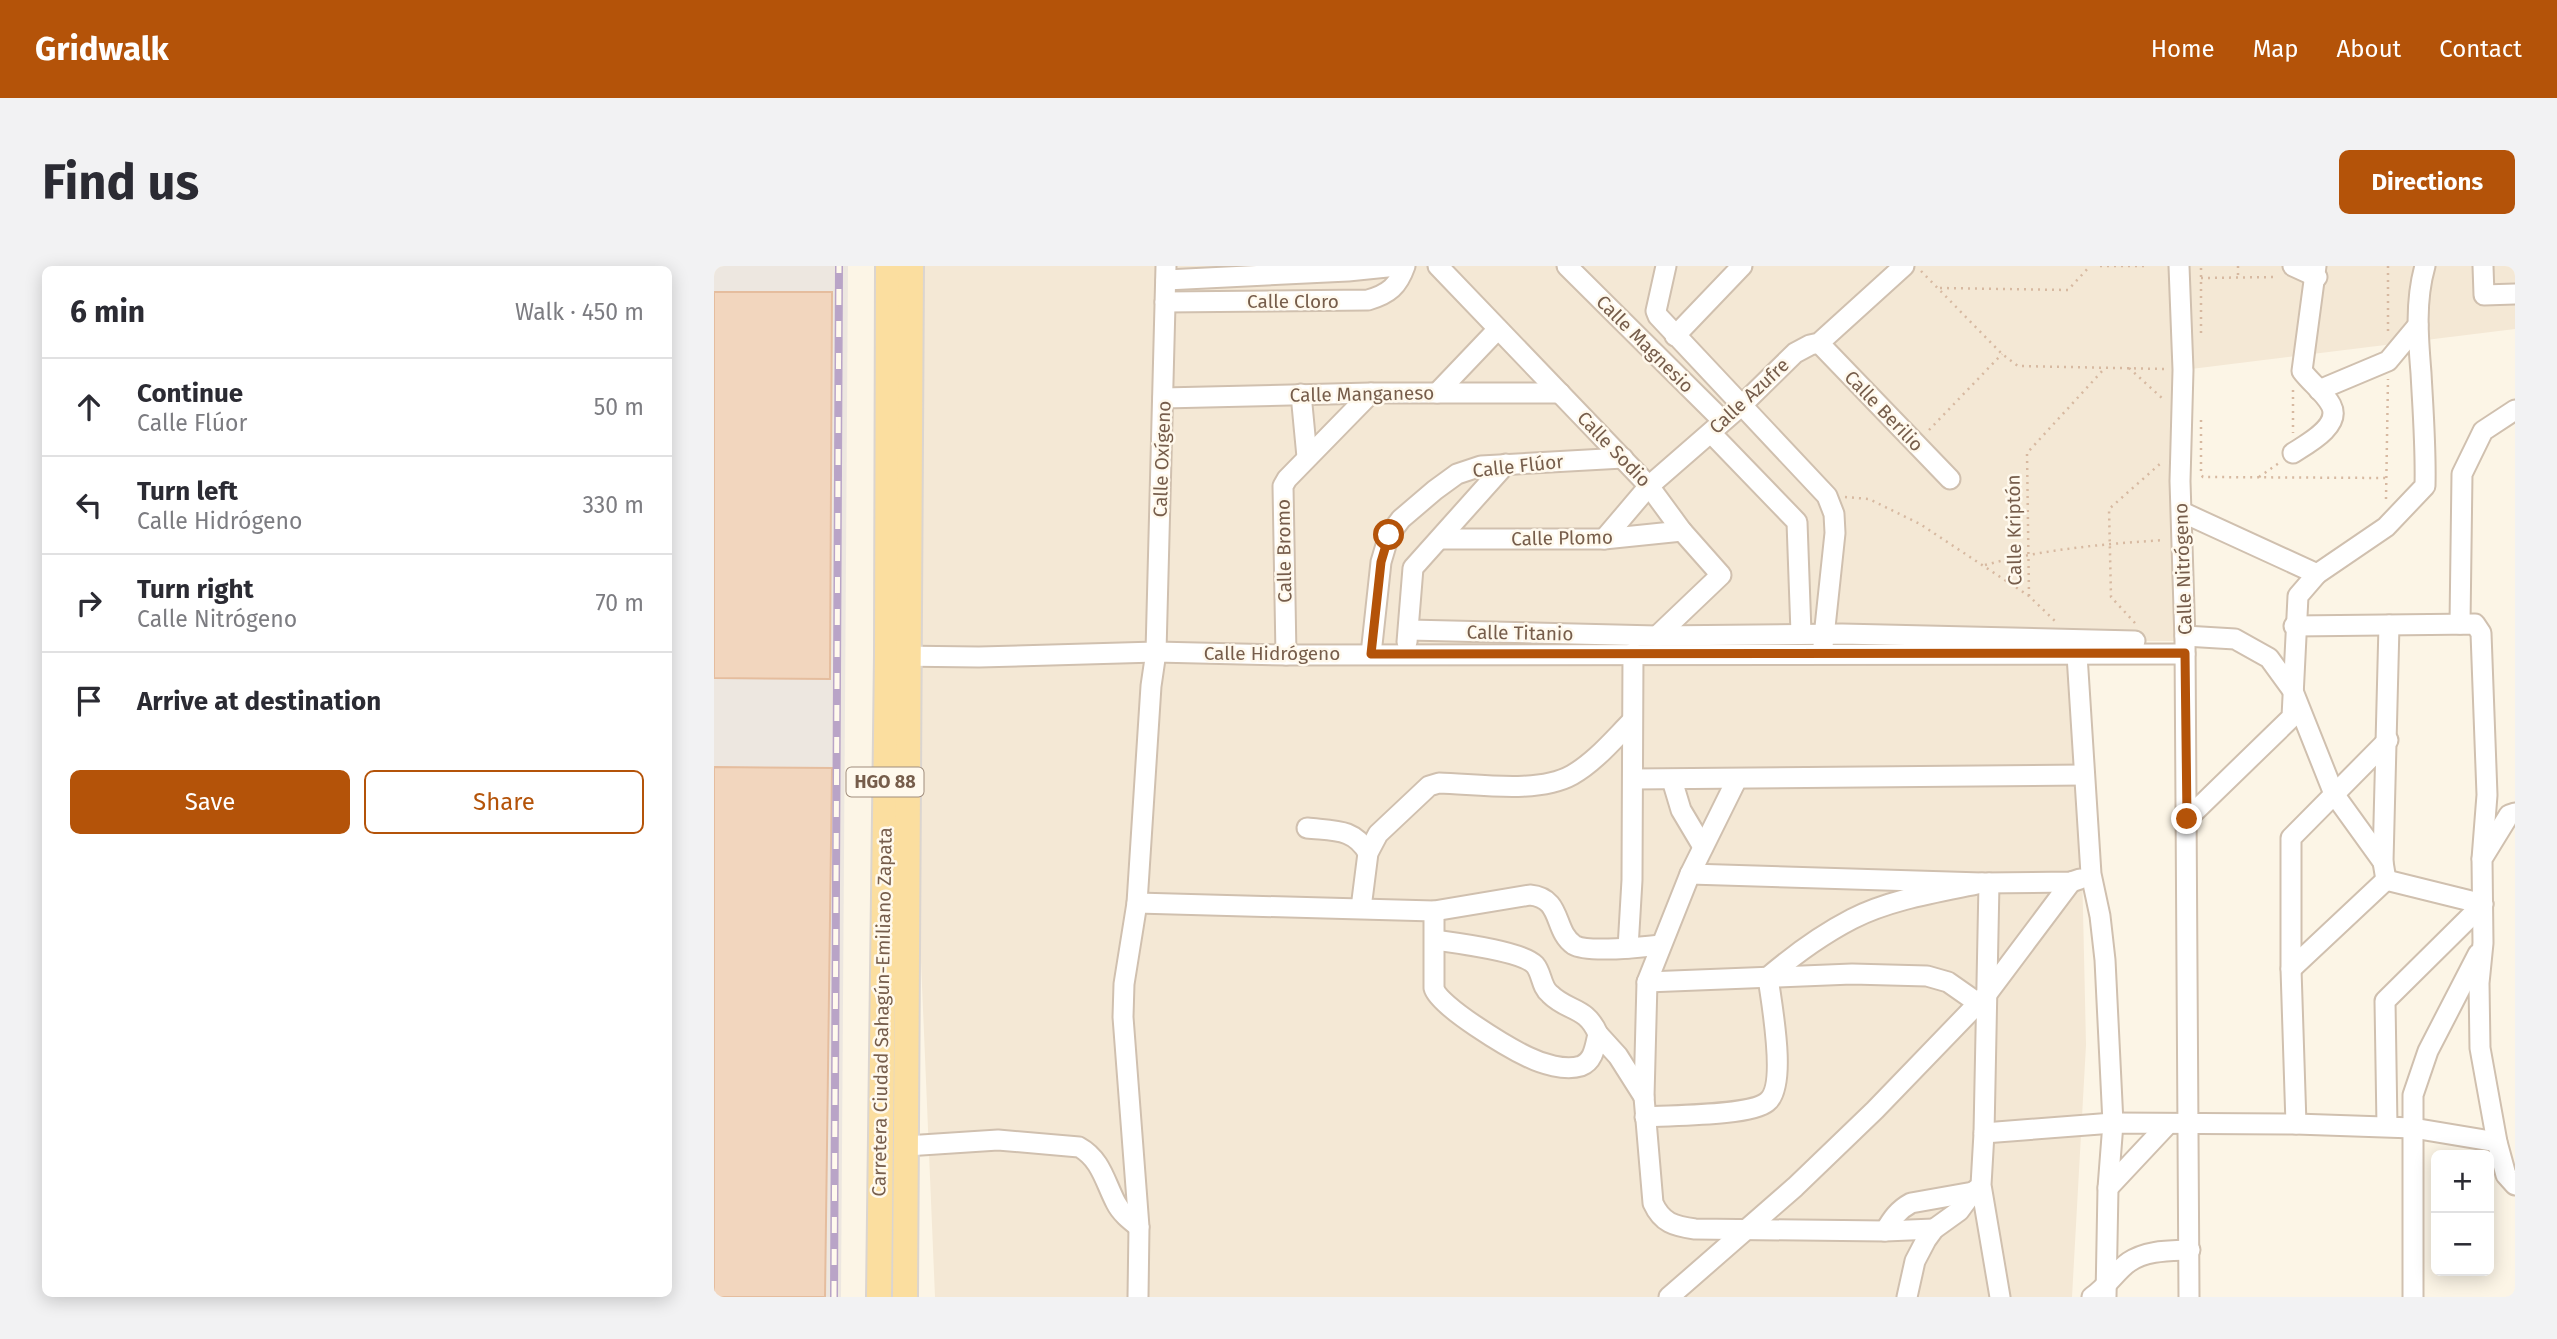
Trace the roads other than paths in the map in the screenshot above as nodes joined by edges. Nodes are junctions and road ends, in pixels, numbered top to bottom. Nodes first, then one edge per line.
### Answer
1 (888, 266) edge
2 (911, 266) edge
3 (1397, 266) edge
4 (1405, 266) edge
5 (1438, 266) edge
6 (1567, 266) edge
7 (1666, 266) edge
8 (1742, 266) edge
9 (1904, 266) edge
10 (2179, 266) edge
11 (2425, 266) edge
12 (2483, 266) edge
13 (1229, 272) edge
14 (2286, 272) edge
15 (2316, 272) edge
16 (1166, 273) edge
17 (2515, 294) edge
18 (1165, 302) junction
19 (2418, 325) junction
20 (1498, 329) junction
21 (1675, 336) junction
22 (1819, 343) junction
23 (2319, 390) junction
24 (1371, 393) junction
25 (1437, 393) junction
26 (1560, 393) junction
27 (1301, 394) junction
28 (1163, 398) junction
29 (1742, 405) junction
30 (2515, 410) edge
31 (1717, 427) junction
32 (2293, 453) road end
33 (1307, 457) junction
34 (1623, 458) junction
35 (1506, 464) junction
36 (2462, 474) junction
37 (1950, 479) dead end
38 (1649, 486) junction
39 (2425, 486) junction
40 (2182, 512) junction
41 (1682, 531) junction
42 (1441, 538) junction
43 (1604, 539) junction
44 (2316, 574) junction
45 (2460, 624) junction
46 (2389, 625) junction
47 (2294, 626) junction
48 (1409, 630) junction
49 (1801, 633) junction
50 (1657, 636) junction
51 (1829, 640) junction
52 (2185, 643) junction
53 (2077, 648) junction
54 (1156, 652) junction
55 (1633, 653) junction
56 (1371, 654) junction
57 (1406, 654) junction
58 (1286, 655) junction
59 (898, 656) junction
60 (2293, 691) junction
61 (1632, 721) junction
62 (2388, 740) junction
63 (2084, 775) junction
64 (1633, 779) junction
65 (1737, 779) junction
66 (1672, 780) junction
67 (2334, 794) junction
68 (2515, 813) edge
69 (2187, 819) junction
70 (1307, 828) dead end
71 (1703, 847) junction
72 (1368, 853) junction
73 (2482, 859) junction
74 (2385, 871) junction
75 (1690, 874) junction
76 (2091, 874) junction
77 (2071, 882) junction
78 (1985, 883) junction
79 (1137, 902) junction
80 (2483, 904) junction
81 (1361, 908) junction
82 (1434, 911) junction
83 (1435, 940) junction
84 (2483, 943) junction
85 (1661, 946) junction
86 (1628, 948) junction
87 (2291, 970) junction
88 (1768, 976) junction
89 (1647, 982) junction
90 (1983, 999) junction
91 (1598, 1034) junction
92 (1645, 1107) junction
93 (2113, 1123) junction
94 (2177, 1124) junction
95 (2296, 1124) junction
96 (2387, 1126) junction
97 (2413, 1128) junction
98 (1984, 1133) junction
99 (2497, 1142) junction
100 (906, 1146) junction
101 (2515, 1185) edge
102 (2108, 1188) junction
103 (1977, 1189) junction
104 (1139, 1227) junction
105 (1934, 1229) junction
106 (1744, 1230) junction
107 (1885, 1231) junction
108 (2190, 1250) junction
109 (2101, 1294) edge
110 (879, 1297) edge
111 (905, 1297) edge
112 (1139, 1297) edge
113 (1669, 1297) edge
114 (1907, 1297) edge
115 (2000, 1297) edge
116 (2189, 1297) edge
117 (2413, 1297) edge

1 - 59 main road, Carretera Ciudad Sahagún-Emiliano Zapata / HGO 88
2 - 59 main road, Carretera Ciudad Sahagún-Emiliano Zapata / HGO 88
3 - 13 street
4 - 18 street, Calle Cloro
5 - 20 street, Calle Sodio
6 - 31 street, Calle Magnesio
7 - 21 street
8 - 21 street
9 - 22 street, Calle Azufre
10 - 40 street, Calle Nitrógeno
11 - 19 street
12 - 17 street
13 - 16 street
14 - 15 street
15 - 23 street
16 - 18 street, Calle Oxígeno
18 - 28 street, Calle Oxígeno
19 - 23 street
19 - 39 street
20 - 25 street
20 - 26 street, Calle Sodio
21 - 29 street
22 - 29 street, Calle Azufre
22 - 37 street, Calle Berilio
23 - 32 street
24 - 25 street, Calle Manganeso
24 - 27 street, Calle Manganeso
24 - 33 street, Calle Bromo
25 - 26 street, Calle Manganeso
26 - 34 street, Calle Sodio
27 - 28 street, Calle Manganeso
27 - 33 street
28 - 54 street, Calle Oxígeno
29 - 31 street, Calle Azufre
29 - 51 street
30 - 36 street
31 - 38 street, Calle Azufre
31 - 49 street, Calle Magnesio
33 - 58 street, Calle Bromo
34 - 35 street, Calle Flúor
34 - 38 street, Calle Sodio
35 - 42 street
35 - 56 street, Calle Flúor
36 - 39 street
36 - 45 street
38 - 41 street, Calle Sodio
38 - 43 street, Calle Azufre
39 - 44 street
40 - 44 street
40 - 52 street, Calle Nitrógeno
41 - 43 street, Calle Plomo
41 - 50 street, Calle Sodio
42 - 43 street, Calle Plomo
42 - 48 street
44 - 47 street
45 - 46 street
45 - 73 street
46 - 47 street
46 - 62 street
47 - 60 street
48 - 50 street, Calle Titanio
48 - 57 street
49 - 50 street, Calle Titanio
49 - 51 street, Calle Titanio
51 - 53 street, Calle Hidrógeno
51 - 53 street
51 - 55 street, Calle Hidrógeno
52 - 53 street, Calle Hidrógeno
52 - 53 street
52 - 60 street
52 - 69 street, Calle Nitrógeno
53 - 63 street
54 - 58 street, Calle Hidrógeno
54 - 59 street, Calle Hidrógeno
54 - 79 street, Calle Oxígeno
55 - 57 street, Calle Hidrógeno
55 - 61 street
56 - 57 street, Calle Hidrógeno
56 - 58 street, Calle Hidrógeno
59 - 100 main road, Carretera Ciudad Sahagún-Emiliano Zapata / HGO 88
59 - 110 main road, Carretera Ciudad Sahagún-Emiliano Zapata / HGO 88
60 - 67 street
60 - 69 street
61 - 64 street
61 - 72 street
62 - 67 street
62 - 74 street
63 - 65 street
63 - 76 street
64 - 66 street
64 - 86 street
65 - 66 street
65 - 71 street
66 - 71 street
67 - 74 street
67 - 87 street
68 - 73 street
69 - 94 street, Calle Nitrógeno
70 - 72 street
71 - 75 street
72 - 81 street
73 - 80 street
74 - 80 street
74 - 87 street
75 - 78 street
75 - 85 street
76 - 77 street
76 - 93 street
77 - 78 street
77 - 90 street
78 - 88 street
78 - 90 street
79 - 81 street
79 - 104 street, Calle Oxígeno
80 - 84 street
80 - 96 street
81 - 82 street
82 - 83 street
82 - 86 street
83 - 91 street
83 - 91 street
84 - 97 street
84 - 99 street
85 - 86 street
85 - 89 street
87 - 95 street
88 - 89 street
88 - 90 street
88 - 92 street
89 - 92 street
90 - 98 street
90 - 106 street
91 - 92 street
92 - 106 street
93 - 94 street
93 - 98 street
93 - 102 street
94 - 95 street
94 - 102 street
94 - 108 street, Calle Nitrógeno
95 - 96 street
96 - 97 street
97 - 99 street
97 - 117 street
98 - 103 street
99 - 101 street
100 - 104 street
100 - 111 main road, Carretera Ciudad Sahagún-Emiliano Zapata / HGO 88
102 - 109 street
103 - 105 street
103 - 107 street
103 - 115 street
104 - 112 street, Calle Oxígeno
105 - 107 street
105 - 114 street
106 - 107 street
106 - 113 street
108 - 109 street
108 - 116 street, Calle Nitrógeno

